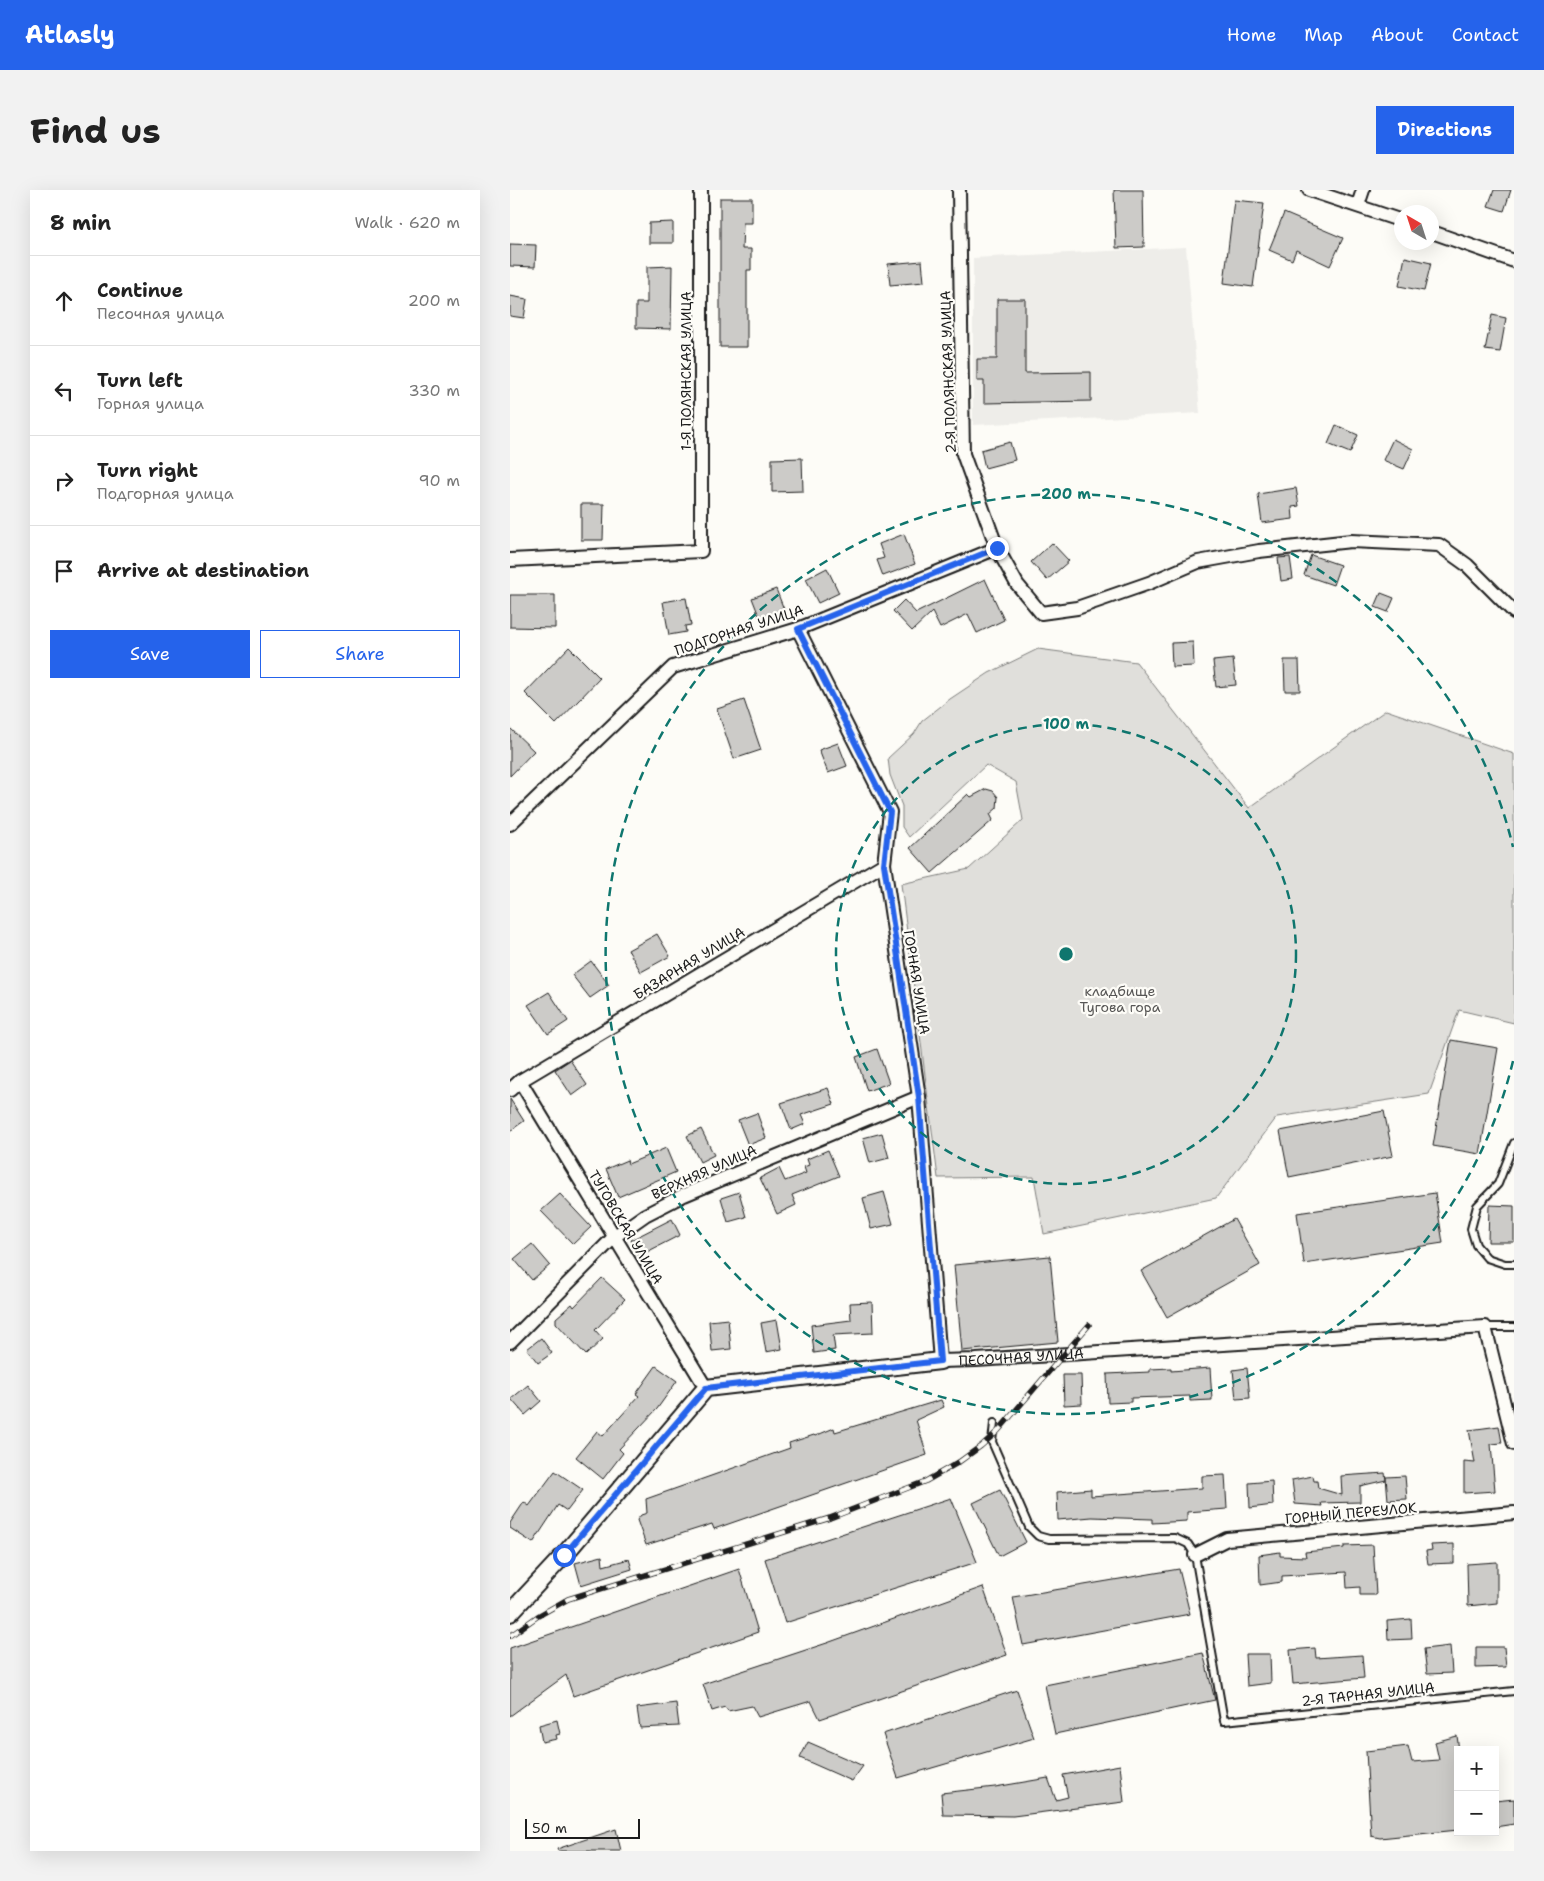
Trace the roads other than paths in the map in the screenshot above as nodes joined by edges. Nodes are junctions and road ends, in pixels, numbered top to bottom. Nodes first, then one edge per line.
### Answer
1 (701, 190) edge
2 (959, 190) edge
3 (1309, 190) edge
4 (1363, 190) edge
5 (1358, 205) junction
6 (1394, 218) edge
7 (1439, 234) edge
8 (1514, 261) edge
9 (997, 548) junction
10 (510, 560) edge
11 (1514, 612) edge
12 (798, 629) junction
13 (510, 824) edge
14 (884, 864) junction
15 (515, 1086) edge
16 (919, 1097) junction
17 (1514, 1143) edge
18 (614, 1236) junction
19 (1514, 1264) edge
20 (1485, 1327) junction
21 (1514, 1327) edge
22 (510, 1342) edge
23 (940, 1361) junction
24 (706, 1388) junction
25 (994, 1423) dead end
26 (1514, 1444) edge
27 (1514, 1514) edge
28 (1195, 1555) junction
29 (510, 1613) edge
30 (1514, 1691) edge

1 - 10 street, 1-Я ПОЛЯНСКАЯ УЛИЦА
2 - 9 street, 2-Я ПОЛЯНСКАЯ УЛИЦА
3 - 5 street
4 - 5 street
5 - 6 street
7 - 8 street
9 - 11 street, 2-Я ПОЛЯНСКАЯ УЛИЦА
9 - 12 street, ПОДГОРНАЯ УЛИЦА
12 - 13 street, ПОДГОРНАЯ УЛИЦА
12 - 14 street, ГОРНАЯ УЛИЦА
14 - 15 street, БАЗАРНАЯ УЛИЦА
14 - 16 street, ГОРНАЯ УЛИЦА
15 - 18 street, ТУГОВСКАЯ УЛИЦА
16 - 18 street, ВЕРХНЯЯ УЛИЦА
16 - 23 street, ГОРНАЯ УЛИЦА
17 - 19 lane
18 - 22 street, ВЕРХНЯЯ УЛИЦА
18 - 24 street, ТУГОВСКАЯ УЛИЦА
20 - 21 lane
20 - 23 street, ПЕСОЧНАЯ УЛИЦА
20 - 26 street
23 - 24 street, ПЕСОЧНАЯ УЛИЦА
24 - 29 street
25 - 28 lane
27 - 28 street, ГОРНЫЙ ПЕРЕУЛОК
28 - 30 lane, 2-Я ТАРНАЯ УЛИЦА

